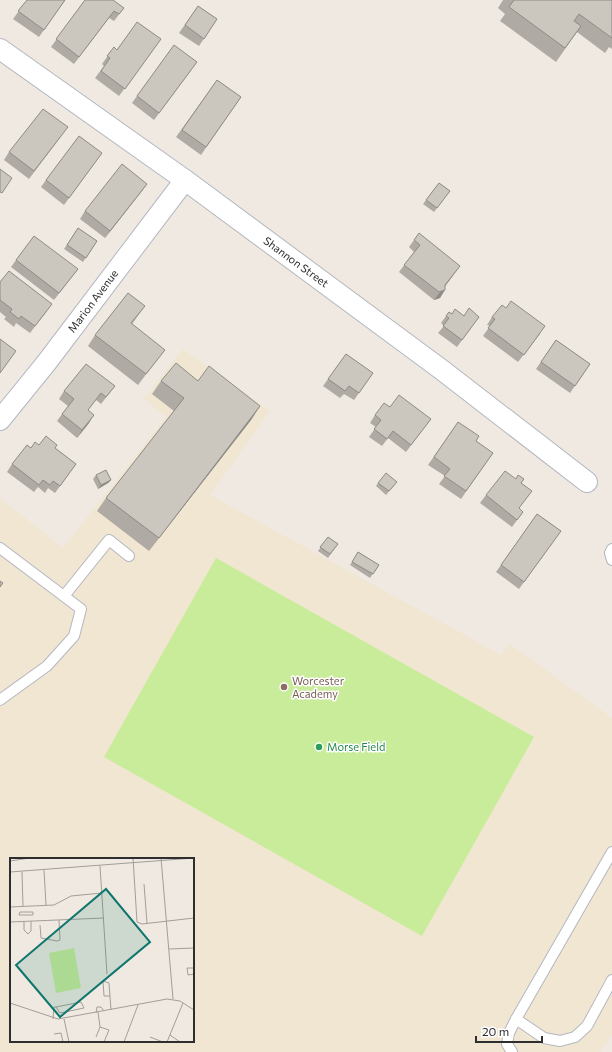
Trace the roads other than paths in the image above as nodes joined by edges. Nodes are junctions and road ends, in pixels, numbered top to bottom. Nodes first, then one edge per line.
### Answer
1 (1, 51) edge
2 (185, 180) junction
3 (0, 420) edge
4 (587, 482) dead end
5 (0, 548) edge
6 (612, 549) edge
7 (129, 556) dead end
8 (612, 560) edge
9 (64, 596) junction
10 (0, 700) edge
11 (612, 852) edge
12 (612, 980) edge
13 (516, 1019) junction
14 (512, 1052) edge

1 - 2 street, Shannon Street
2 - 3 street, Marion Avenue
2 - 4 street, Shannon Street
5 - 9 lane
6 - 8 lane
7 - 9 lane
9 - 10 lane
11 - 13 lane
12 - 13 lane
13 - 14 lane

